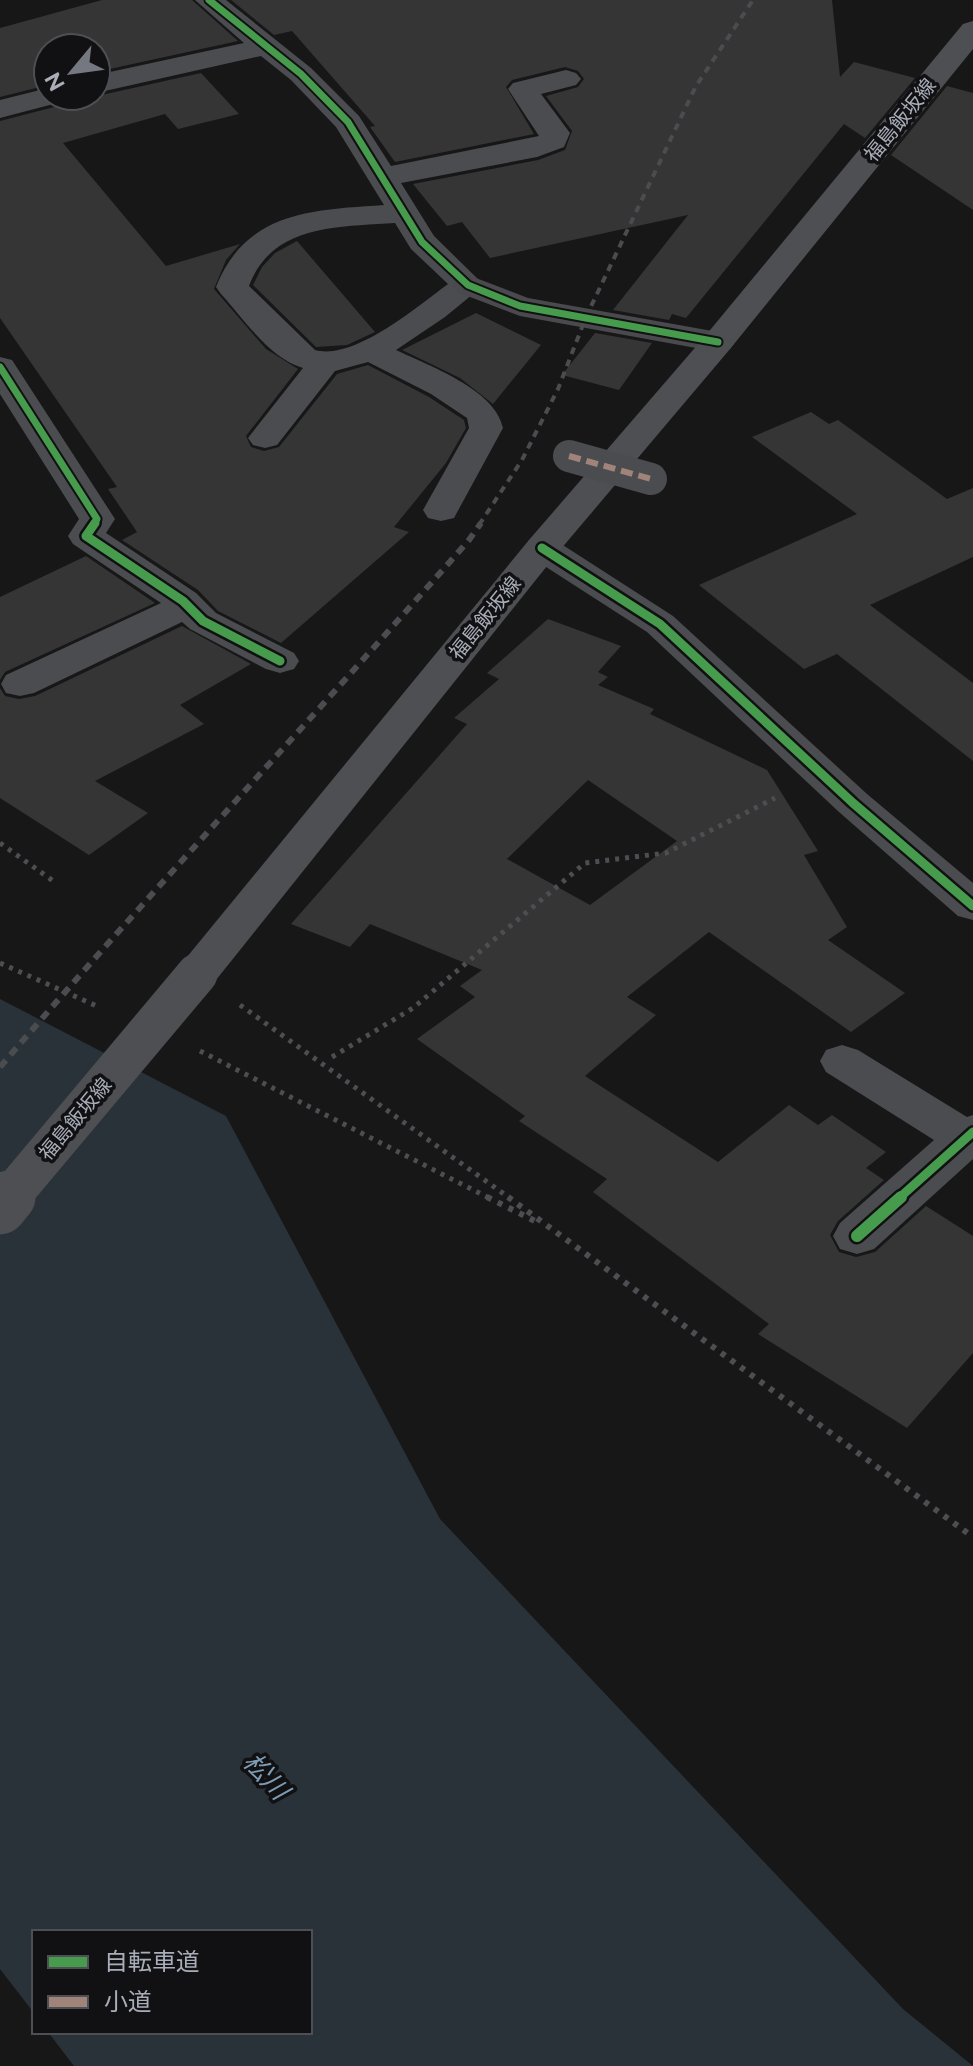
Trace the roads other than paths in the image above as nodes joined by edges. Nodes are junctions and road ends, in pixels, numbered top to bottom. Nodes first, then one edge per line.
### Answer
1 (209, 0) edge
2 (973, 30) edge
3 (268, 46) junction
4 (566, 79) dead end
5 (112, 80) edge
6 (32, 101) edge
7 (0, 109) edge
8 (382, 177) junction
9 (405, 213) junction
10 (468, 285) junction
11 (718, 342) junction
12 (371, 351) junction
13 (325, 362) junction
14 (2, 374) edge
15 (265, 438) dead end
16 (569, 456) dead end
17 (651, 479) dead end
18 (441, 510) dead end
19 (542, 548) junction
20 (187, 605) junction
21 (280, 661) dead end
22 (20, 684) dead end
23 (973, 906) edge
24 (842, 1061) dead end
25 (970, 1135) edge
26 (0, 1208) edge
27 (857, 1236) dead end

1 - 3 street
2 - 11 main road, 福島飯坂線
3 - 5 street
3 - 8 street
4 - 8 street
6 - 7 street
8 - 9 street
9 - 10 street
9 - 13 street
10 - 11 street
10 - 12 street
11 - 19 main road, 福島飯坂線
12 - 13 street
12 - 18 street
13 - 15 street
14 - 20 street
16 - 17 street, bridge
19 - 23 street
19 - 26 main road, 福島飯坂線, bridge
20 - 21 street
20 - 22 street
24 - 25 street
25 - 27 street

